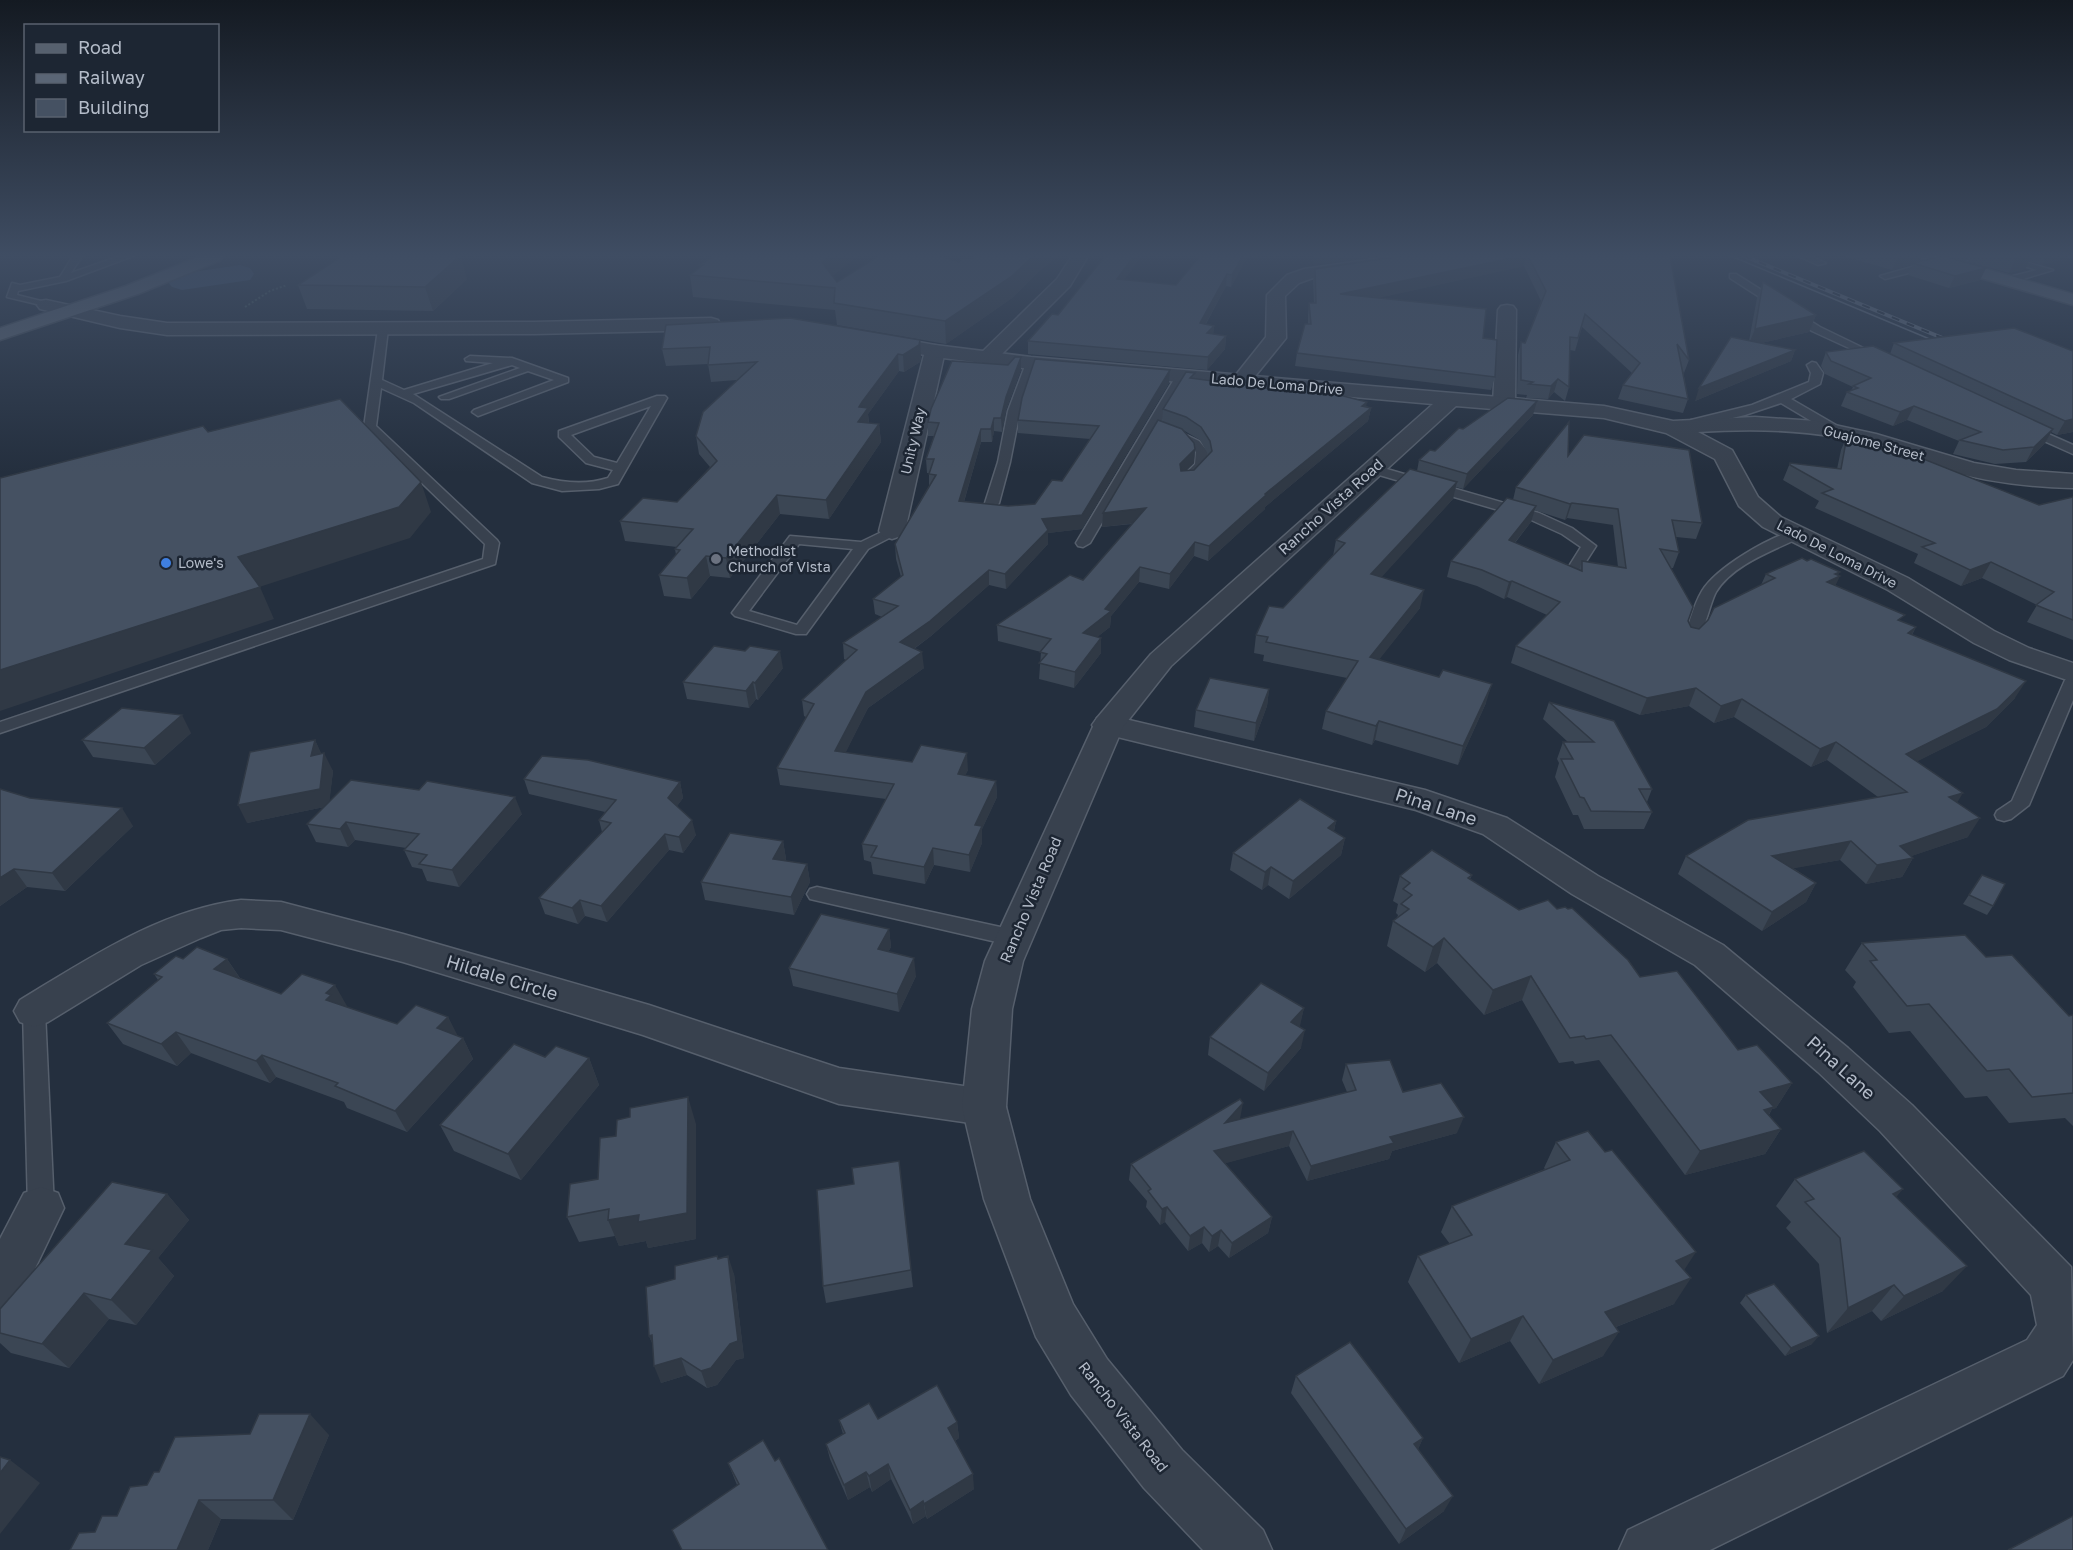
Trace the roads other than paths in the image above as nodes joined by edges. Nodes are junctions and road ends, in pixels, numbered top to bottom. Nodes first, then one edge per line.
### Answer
1 (17, 328) edge
2 (239, 328) edge
3 (430, 328) edge
4 (1017, 328) edge
5 (1276, 328) edge
6 (1506, 328) edge
7 (1815, 328) edge
8 (383, 329) junction
9 (0, 334) edge
10 (854, 336) edge
11 (934, 351) junction
12 (987, 358) junction
13 (470, 359) dead end
14 (512, 361) junction
15 (1031, 363) junction
16 (1891, 364) edge
17 (1812, 365) dead end
18 (530, 368) junction
19 (1182, 376) junction
20 (376, 381) junction
21 (1241, 381) junction
22 (403, 394) junction
23 (445, 397) dead end
24 (1451, 399) junction
25 (1783, 399) junction
26 (1504, 403) junction
27 (478, 412) dead end
28 (2019, 425) edge
29 (1153, 426) junction
30 (1673, 428) junction
31 (1837, 431) junction
32 (2073, 450) edge
33 (620, 468) junction
34 (1373, 469) junction
35 (1186, 480) edge
36 (2073, 481) edge
37 (992, 503) edge
38 (892, 531) joint
39 (1796, 534) junction
40 (1083, 543) dead end
41 (863, 546) junction
42 (1573, 571) edge
43 (1691, 639) edge
44 (2073, 673) edge
45 (2073, 681) edge
46 (1108, 724) junction
47 (0, 728) edge
48 (2004, 815) dead end
49 (817, 894) dead end
50 (1014, 938) junction
51 (34, 1011) joint
52 (984, 1107) junction
53 (41, 1208) joint
54 (0, 1289) edge
55 (1243, 1550) edge
56 (1648, 1550) edge

1 - 9 main road
2 - 8 street
3 - 8 street
4 - 12 street
5 - 21 street
6 - 26 street
7 - 16 lane
8 - 20 lane
10 - 11 street, Lado De Loma Drive
11 - 12 street, Lado De Loma Drive
11 - 38 street, Unity Way
12 - 15 street, Lado De Loma Drive
13 - 14 lane
14 - 18 lane
14 - 22 lane
15 - 19 street, Lado De Loma Drive
15 - 37 lane
17 - 25 lane
18 - 23 lane
18 - 27 lane
19 - 21 street, Lado De Loma Drive
19 - 29 lane
20 - 22 lane
20 - 47 lane
21 - 24 street, Lado De Loma Drive
22 - 33 lane
24 - 26 street, Lado De Loma Drive
24 - 34 street, Rancho Vista Road
25 - 30 lane
25 - 31 lane
26 - 30 street, Lado De Loma Drive
28 - 32 lane
29 - 35 lane
29 - 40 lane
30 - 31 street, Guajome Street
30 - 39 street, Lado De Loma Drive
31 - 36 street, Guajome Street
33 - 33 lane
34 - 42 lane
34 - 46 street, Rancho Vista Road
38 - 41 lane
39 - 43 lane
39 - 44 street, Lado De Loma Drive
41 - 41 lane
45 - 48 lane
46 - 50 street, Rancho Vista Road
46 - 56 street, Pina Lane
49 - 50 lane
50 - 52 street, Rancho Vista Road
51 - 52 street, Hildale Circle
51 - 53 lane
52 - 55 street, Rancho Vista Road
53 - 54 street

